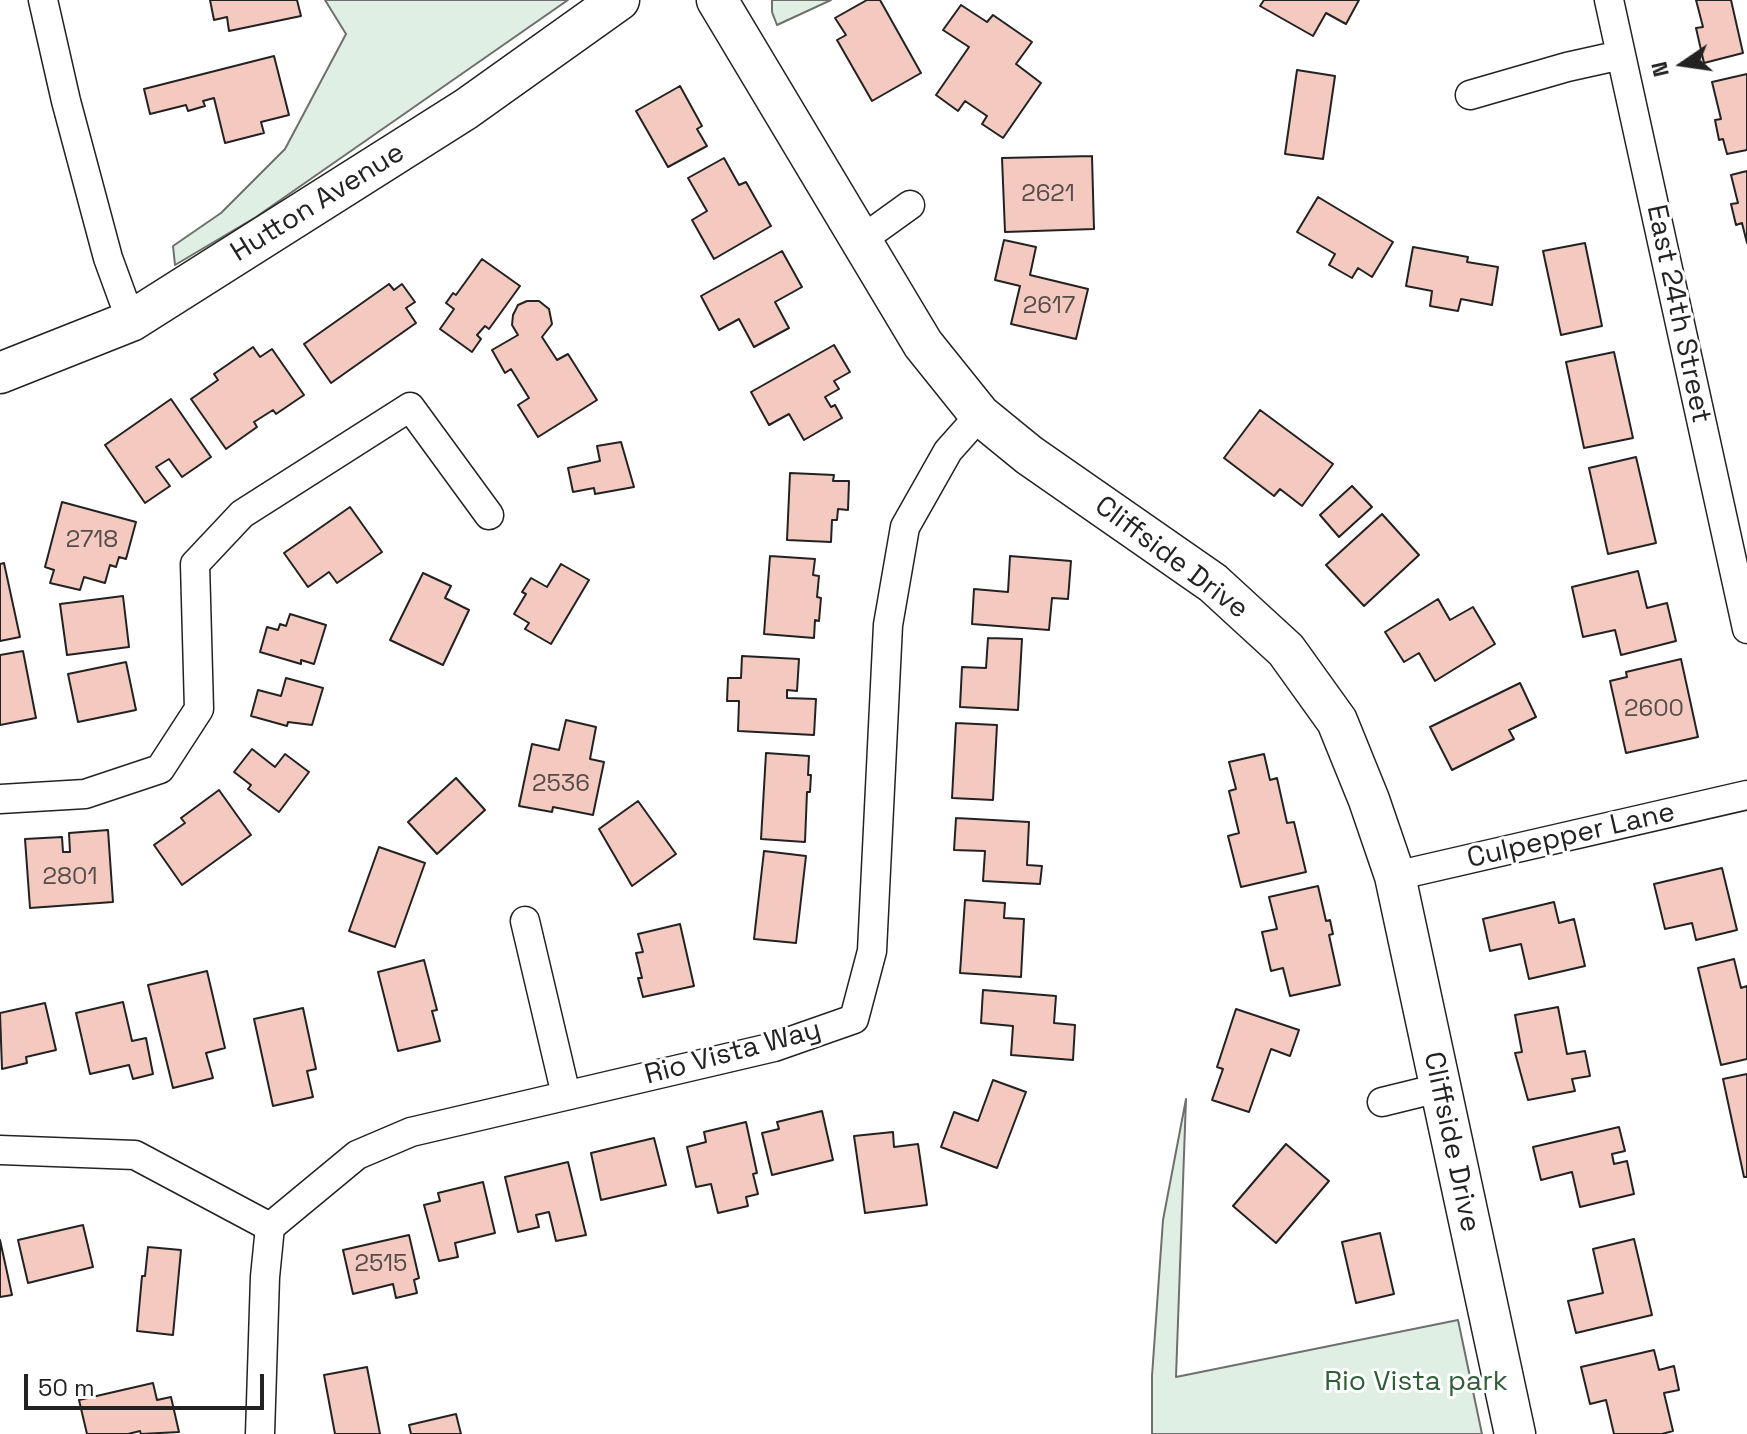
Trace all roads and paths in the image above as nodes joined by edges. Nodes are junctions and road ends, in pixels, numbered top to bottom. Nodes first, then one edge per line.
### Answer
1 (43, 0) edge
2 (619, 0) edge
3 (717, 0) edge
4 (1609, 0) edge
5 (1621, 55) junction
6 (1470, 95) dead end
7 (910, 205) dead end
8 (860, 241) junction
9 (131, 321) junction
10 (0, 373) edge
11 (980, 415) junction
12 (489, 515) dead end
13 (1747, 629) edge
14 (1747, 795) edge
15 (0, 799) edge
16 (1395, 876) junction
17 (525, 921) dead end
18 (1439, 1088) junction
19 (566, 1095) junction
20 (1382, 1102) dead end
21 (0, 1150) edge
22 (270, 1227) junction
23 (260, 1434) edge
24 (1515, 1434) edge

1 - 9 street
2 - 9 street, Hutton Avenue
3 - 8 street, Cliffside Drive
4 - 5 street, East 24th Street
5 - 6 street
5 - 13 street, East 24th Street
7 - 8 street
8 - 11 street, Cliffside Drive
9 - 10 street, Hutton Avenue
11 - 16 street, Cliffside Drive
11 - 19 street, Rio Vista Way
12 - 15 street
14 - 16 street, Culpepper Lane
16 - 18 street, Cliffside Drive
17 - 19 street
18 - 20 street
18 - 24 street, Cliffside Drive
19 - 22 street, Rio Vista Way
21 - 22 street
22 - 23 street

